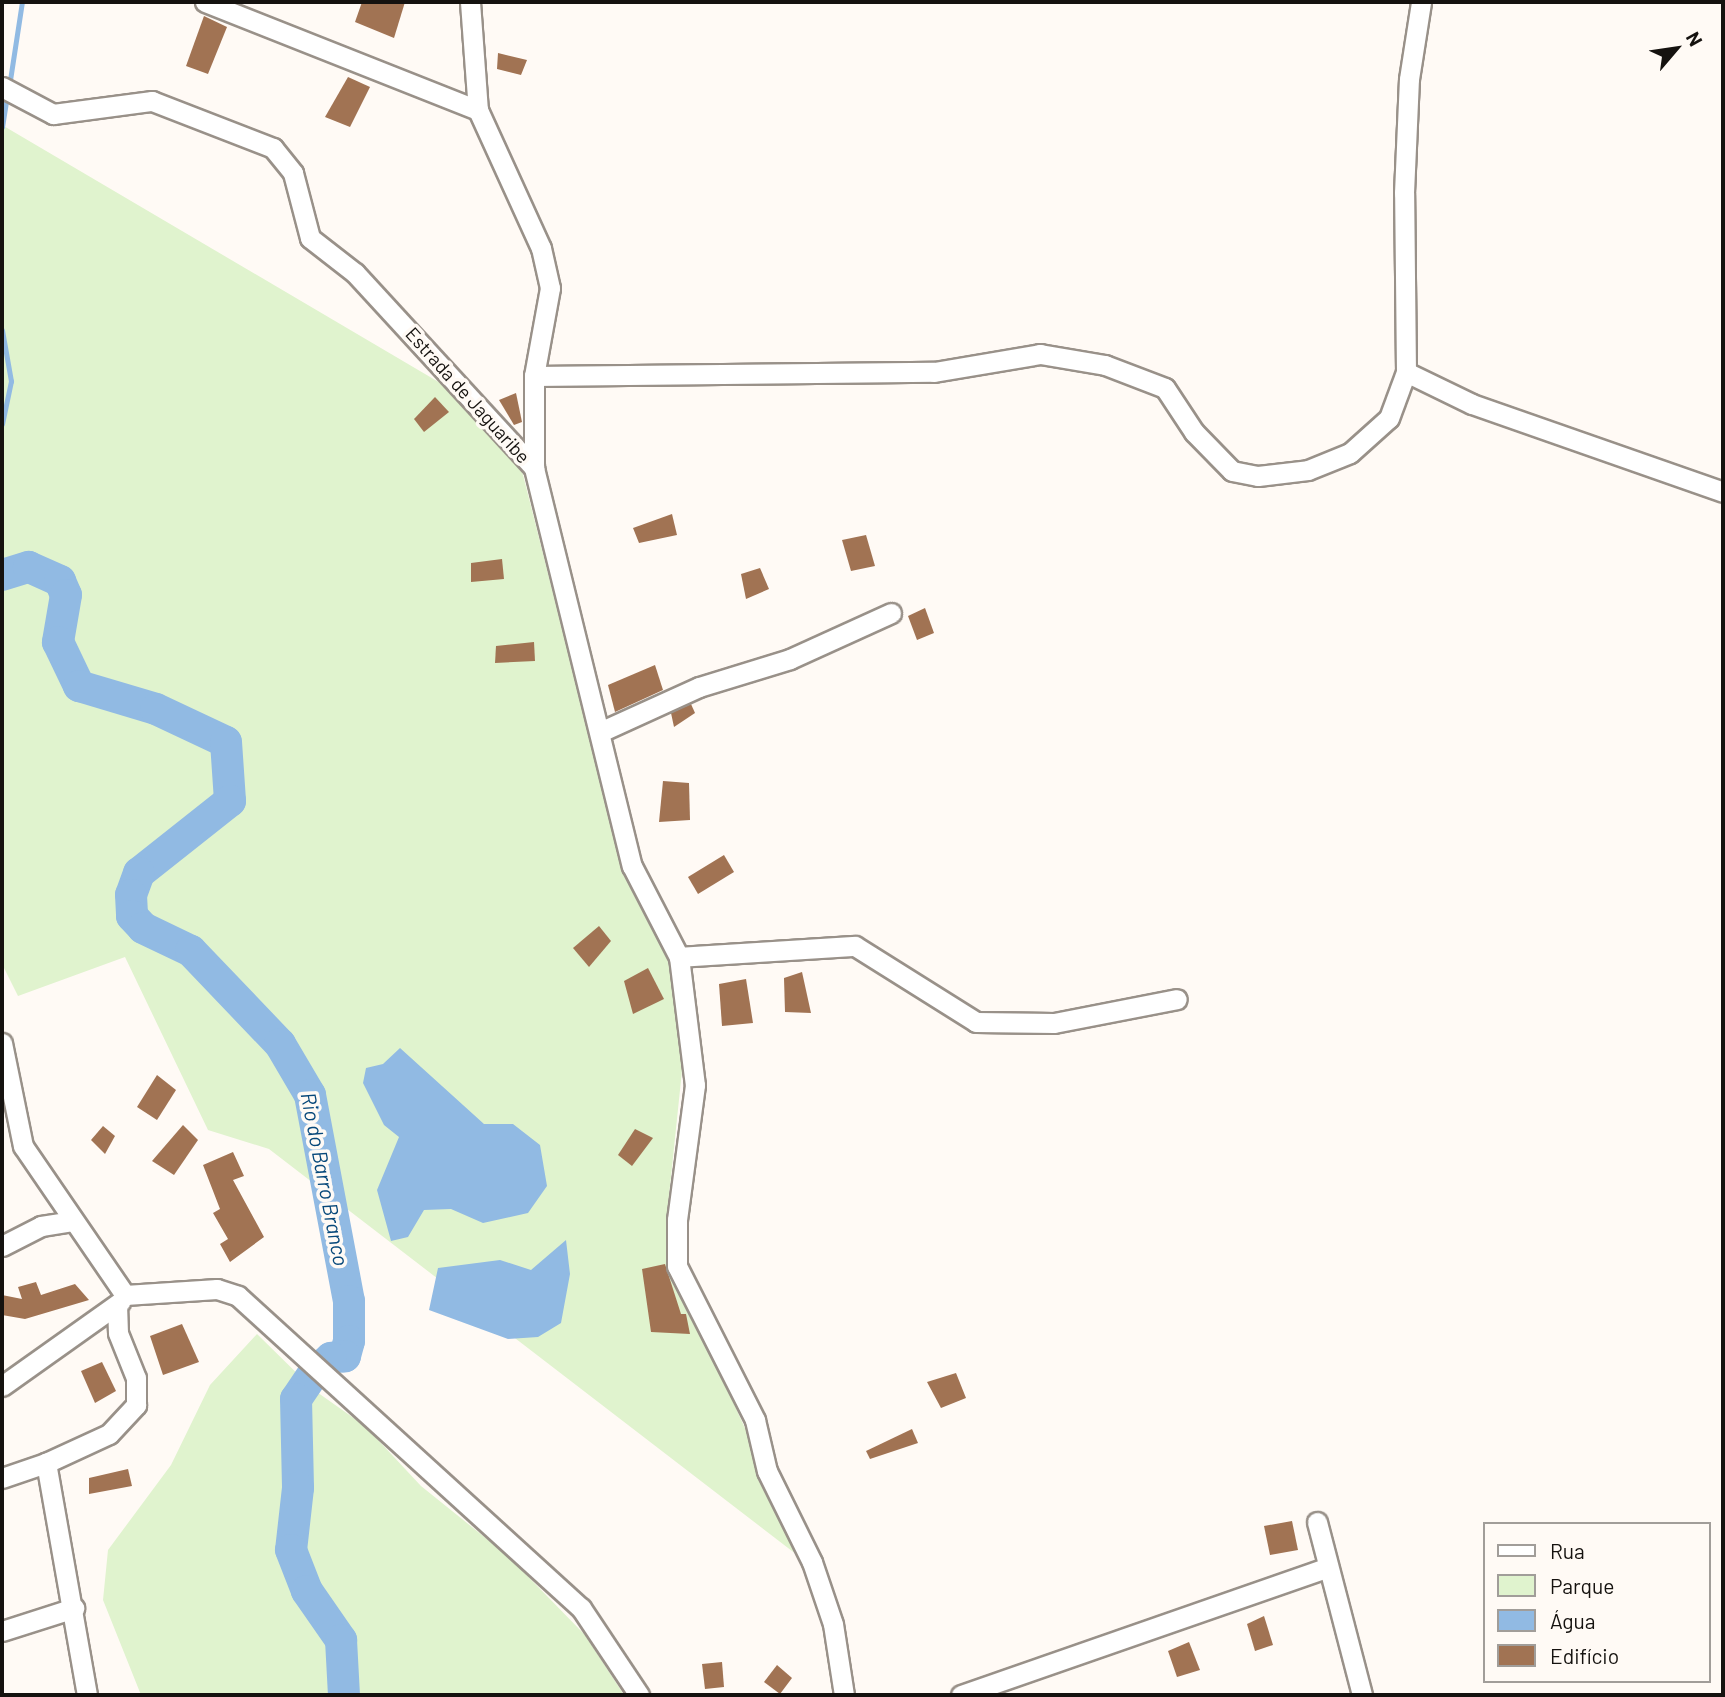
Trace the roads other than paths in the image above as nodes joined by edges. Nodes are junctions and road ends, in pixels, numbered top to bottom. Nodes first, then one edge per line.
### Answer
1 (205, 2) edge
2 (470, 2) edge
3 (1421, 2) edge
4 (2, 87) edge
5 (478, 110) junction
6 (1406, 372) junction
7 (534, 376) junction
8 (534, 468) junction
9 (1723, 492) edge
10 (891, 613) dead end
11 (600, 732) junction
12 (678, 957) junction
13 (1177, 999) dead end
14 (2, 1043) edge
15 (74, 1221) junction
16 (2, 1245) edge
17 (121, 1301) junction
18 (2, 1386) edge
19 (46, 1463) junction
20 (2, 1475) edge
21 (1317, 1522) dead end
22 (1325, 1569) junction
23 (74, 1608) junction
24 (2, 1630) edge
25 (1358, 1694) edge
26 (87, 1695) edge
27 (639, 1695) edge
28 (844, 1695) edge
29 (961, 1695) edge

1 - 5 street
2 - 5 street
3 - 6 street
4 - 8 street, Estrada de Jaguaribe
5 - 7 street
6 - 7 street
6 - 9 street
7 - 8 street
8 - 11 street, Estrada de Jaguaribe
10 - 11 street
11 - 12 street, Estrada de Jaguaribe
12 - 13 street
12 - 28 street, Estrada de Jaguaribe
14 - 15 street
15 - 16 street
15 - 17 street
17 - 18 street
17 - 19 street
17 - 27 street
19 - 20 street
19 - 23 street
21 - 22 street
22 - 25 street
22 - 29 street
23 - 24 street
23 - 26 street

